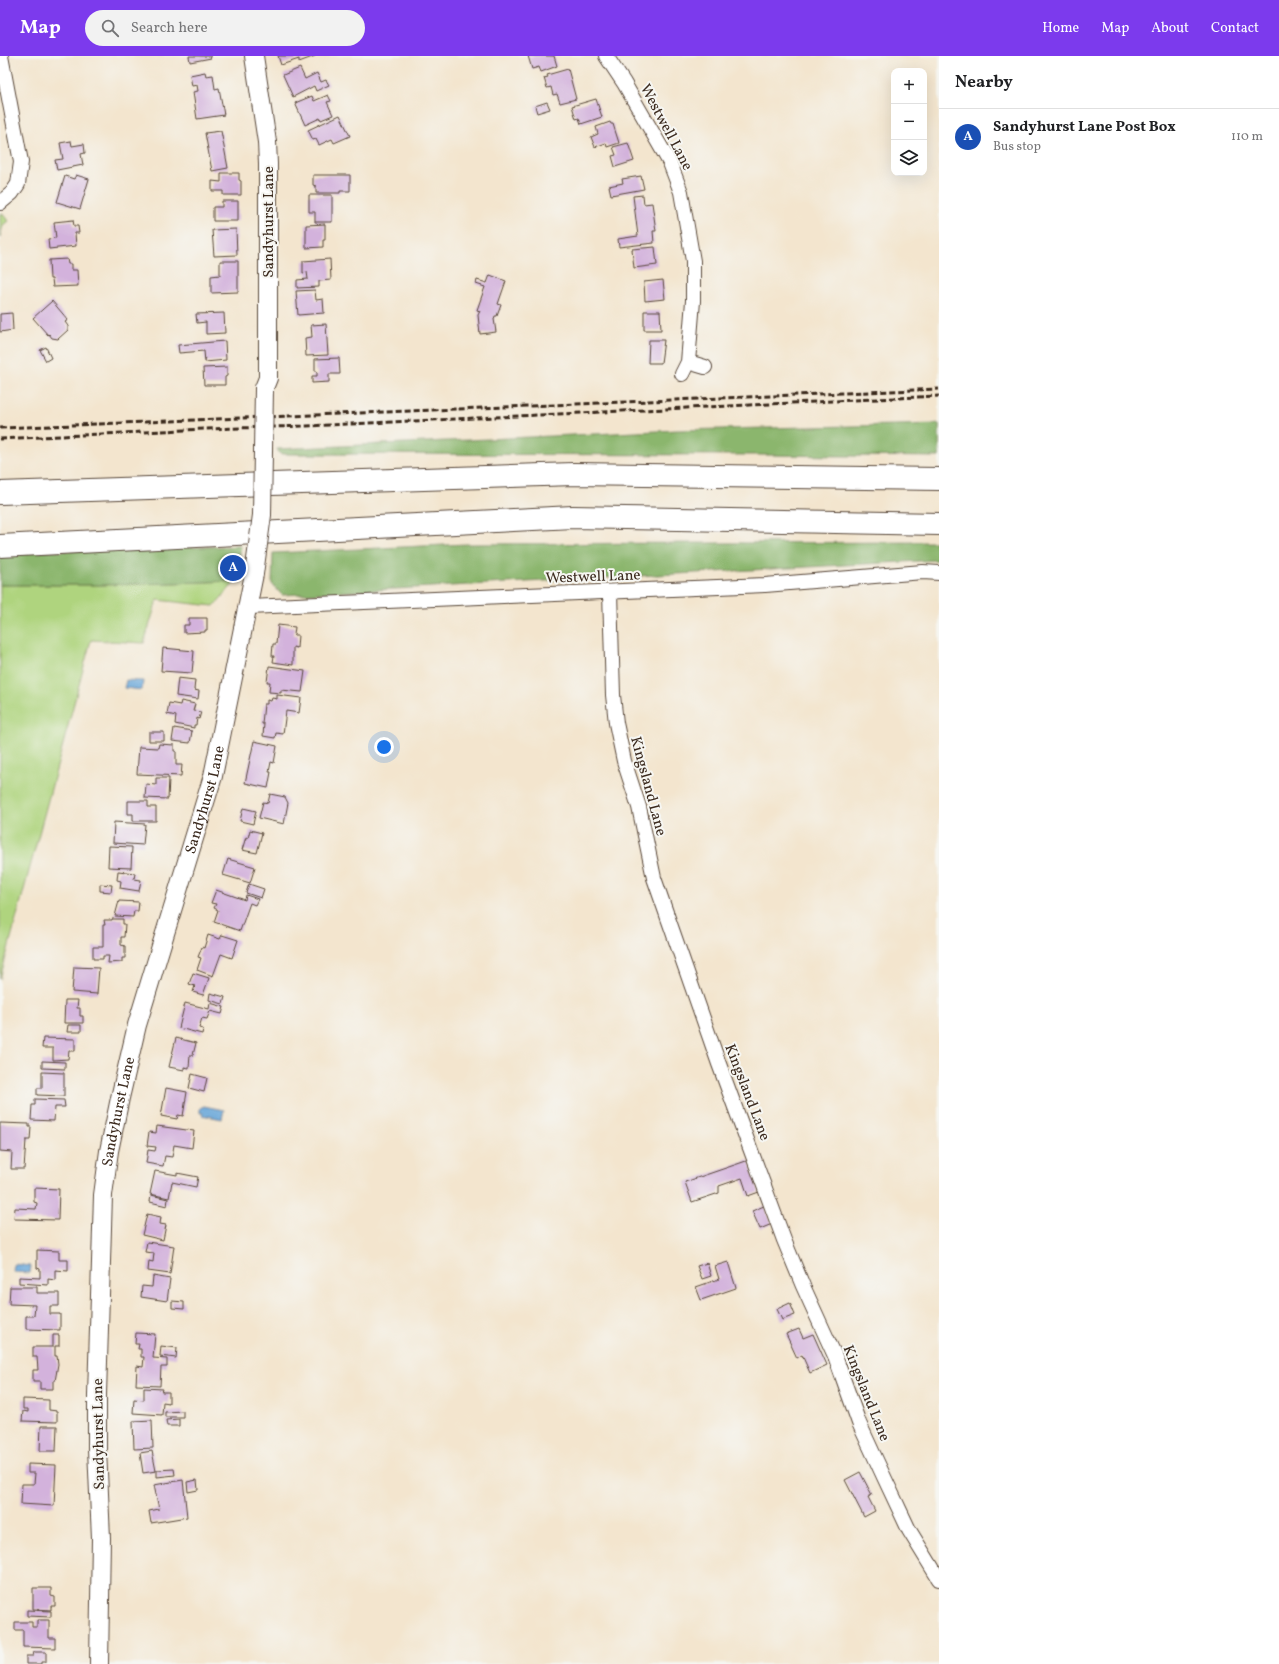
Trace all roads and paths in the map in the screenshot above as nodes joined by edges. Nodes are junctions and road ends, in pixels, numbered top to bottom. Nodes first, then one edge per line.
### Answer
1 (1, 56) edge
2 (254, 56) edge
3 (606, 56) edge
4 (0, 203) edge
5 (705, 367) dead end
6 (939, 479) edge
7 (0, 493) edge
8 (939, 524) edge
9 (0, 546) edge
10 (939, 573) edge
11 (610, 592) junction
12 (247, 607) junction
13 (939, 1579) edge
14 (99, 1664) edge

1 - 4 street
2 - 12 street, Sandyhurst Lane, bridge
3 - 5 street, Westwell Lane
6 - 7 highway
8 - 9 highway
10 - 11 street, Westwell Lane
11 - 12 street, Westwell Lane
11 - 13 street, Kingsland Lane
12 - 14 street, Sandyhurst Lane

